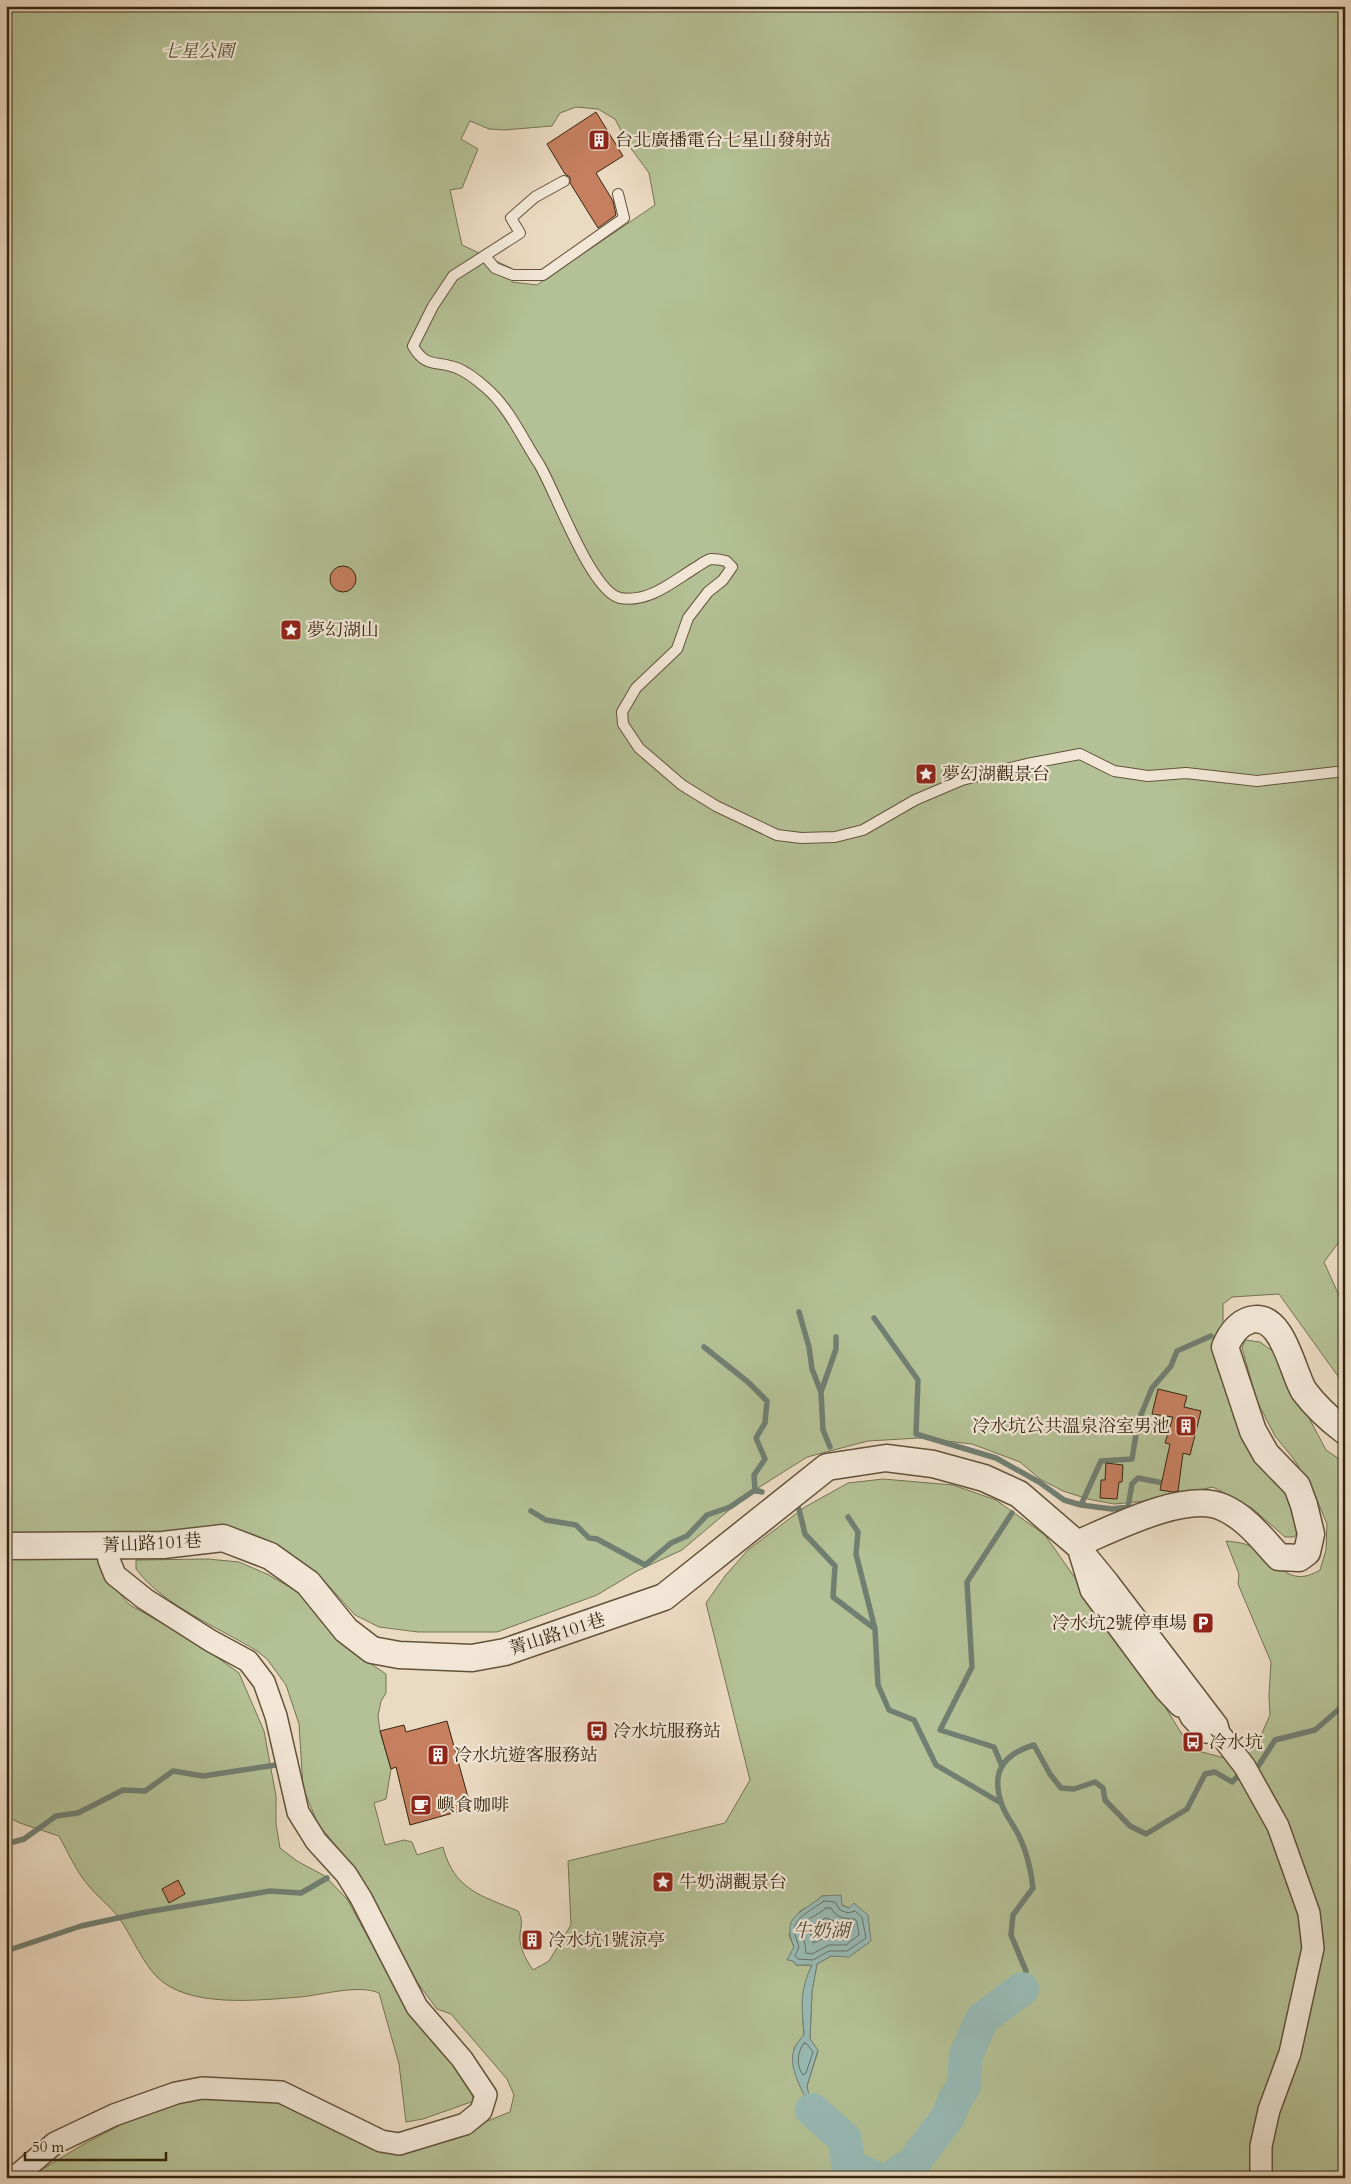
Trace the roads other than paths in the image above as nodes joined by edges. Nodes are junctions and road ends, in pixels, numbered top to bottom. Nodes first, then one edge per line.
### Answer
1 (564, 181) dead end
2 (618, 194) dead end
3 (485, 256) junction
4 (1345, 771) edge
5 (1345, 1431) edge
6 (1077, 1544) junction
7 (6, 1546) edge
8 (106, 1546) junction
9 (1165, 1690) junction
10 (1191, 1717) junction
11 (1219, 1733) junction
12 (14, 2178) edge
13 (1261, 2178) edge

1 - 3 lane
2 - 3 lane
3 - 4 lane
5 - 6 street
6 - 8 street, 菁山路101巷
6 - 9 street
6 - 10 street
6 - 11 street
7 - 8 street, 菁山路101巷
8 - 12 street
9 - 10 street
9 - 11 street
10 - 11 street
11 - 13 street

